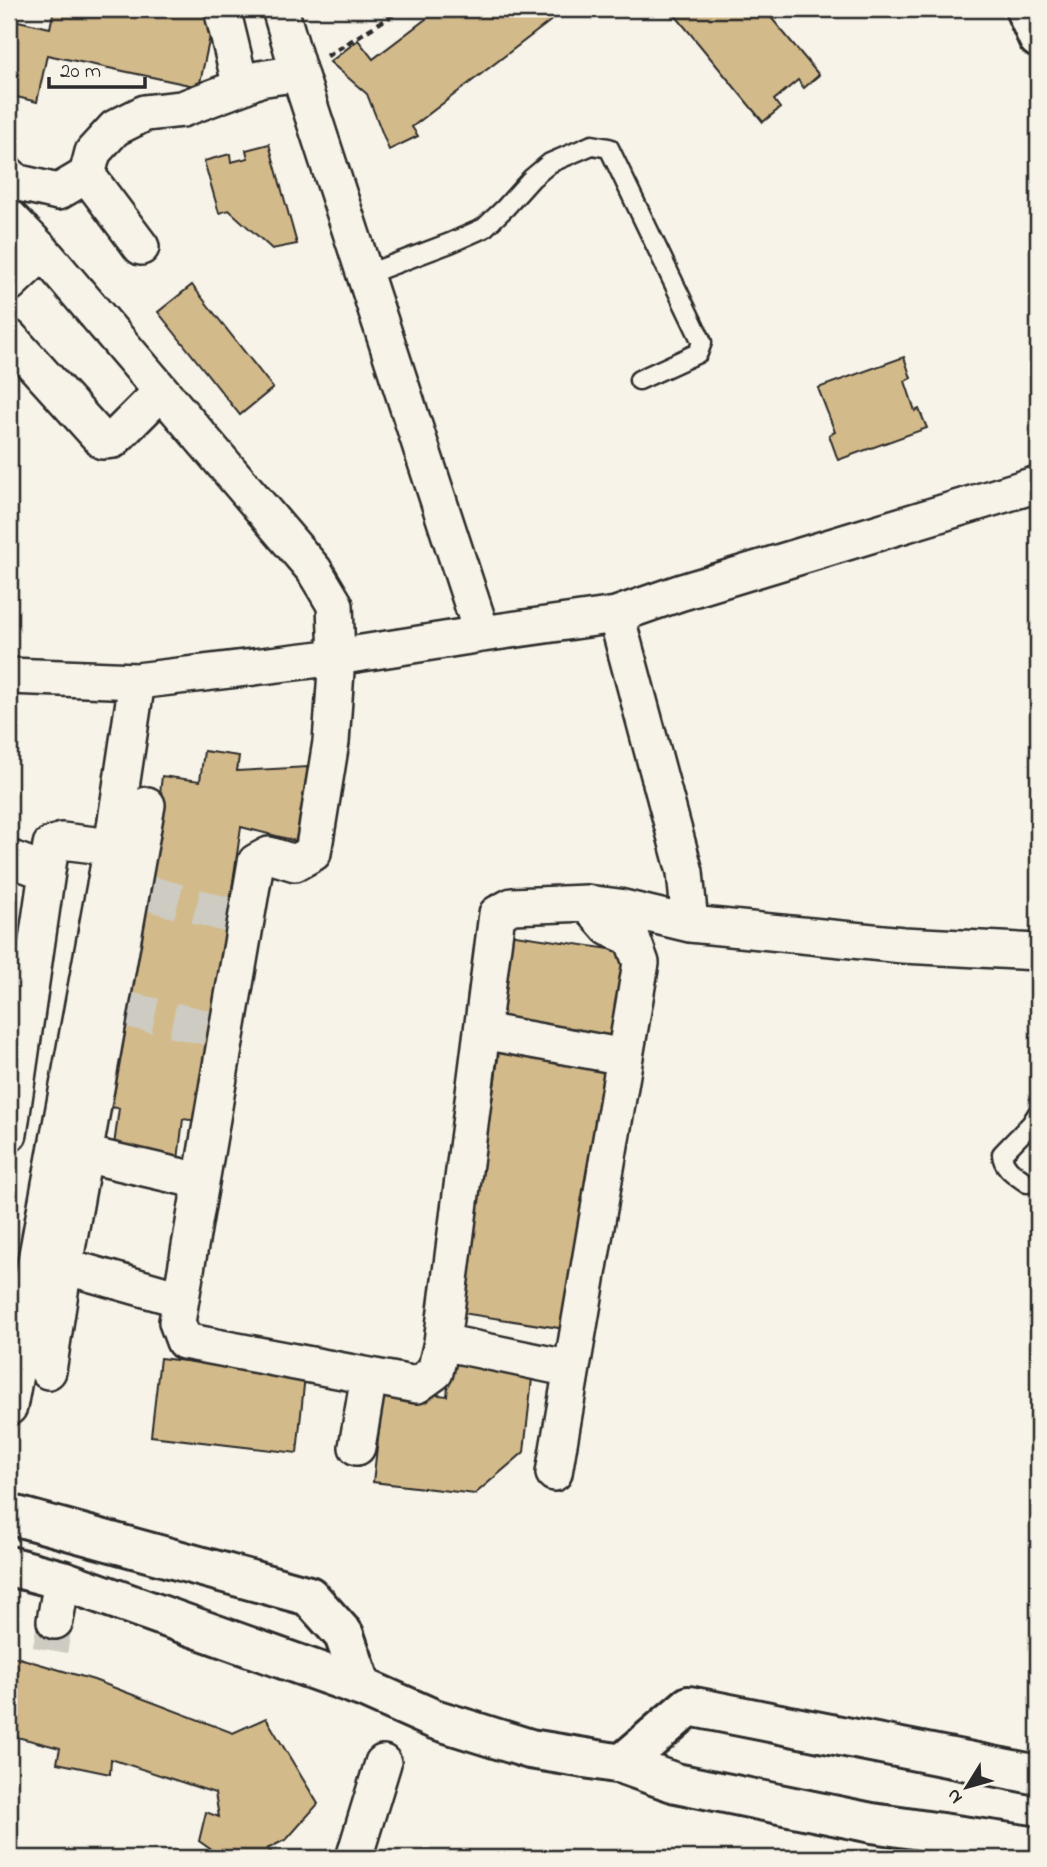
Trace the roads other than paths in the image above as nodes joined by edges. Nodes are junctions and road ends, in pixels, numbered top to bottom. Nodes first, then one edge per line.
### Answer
1 (222, 9) edge
2 (280, 9) edge
3 (1025, 9) edge
4 (1038, 38) edge
5 (299, 73) junction
6 (240, 87) junction
7 (9, 175) edge
8 (87, 176) junction
9 (9, 217) edge
10 (141, 247) dead end
11 (43, 252) junction
12 (365, 275) junction
13 (9, 284) edge
14 (9, 337) edge
15 (639, 380) dead end
16 (161, 392) junction
17 (1038, 484) edge
18 (616, 615) junction
19 (482, 634) junction
20 (337, 657) junction
21 (9, 676) edge
22 (137, 681) junction
23 (147, 805) dead end
24 (112, 847) junction
25 (9, 858) edge
26 (47, 872) junction
27 (587, 903) junction
28 (690, 924) junction
29 (1038, 952) edge
30 (482, 1031) junction
31 (625, 1057) junction
32 (1038, 1113) edge
33 (9, 1134) edge
34 (84, 1154) junction
35 (200, 1181) junction
36 (1027, 1183) dead end
37 (64, 1266) junction
38 (180, 1299) junction
39 (442, 1342) junction
40 (571, 1369) junction
41 (48, 1371) dead end
42 (369, 1376) junction
43 (9, 1406) edge
44 (357, 1447) dead end
45 (554, 1473) dead end
46 (9, 1514) edge
47 (9, 1566) edge
48 (62, 1580) junction
49 (55, 1621) tunnel mouth
50 (362, 1687) junction
51 (383, 1763) dead end
52 (622, 1763) junction
53 (1038, 1775) edge
54 (1038, 1847) edge
55 (354, 1858) edge

1 - 6 street
2 - 5 street
3 - 4 street
5 - 6 street
5 - 12 street
6 - 8 street
7 - 8 street
8 - 10 street
9 - 11 street
11 - 13 street
11 - 16 street
12 - 15 lane
12 - 19 street
14 - 16 street
16 - 20 street
17 - 18 street
18 - 19 street
18 - 28 street
19 - 20 street
20 - 22 street
20 - 35 street
21 - 22 street
22 - 24 street
23 - 34 street
24 - 26 street
24 - 43 street
25 - 26 street
26 - 33 street
27 - 28 street
27 - 30 street
27 - 31 street
28 - 29 street
30 - 31 street
30 - 39 street
31 - 40 street
32 - 36 lane
34 - 35 street
34 - 37 street
35 - 38 street
37 - 38 street
37 - 41 street
38 - 42 street
39 - 40 street
39 - 42 street
40 - 45 street
42 - 44 street
46 - 50 street
47 - 48 street
48 - 49 street
48 - 50 street
50 - 52 street
51 - 55 street
52 - 53 street
52 - 54 street

